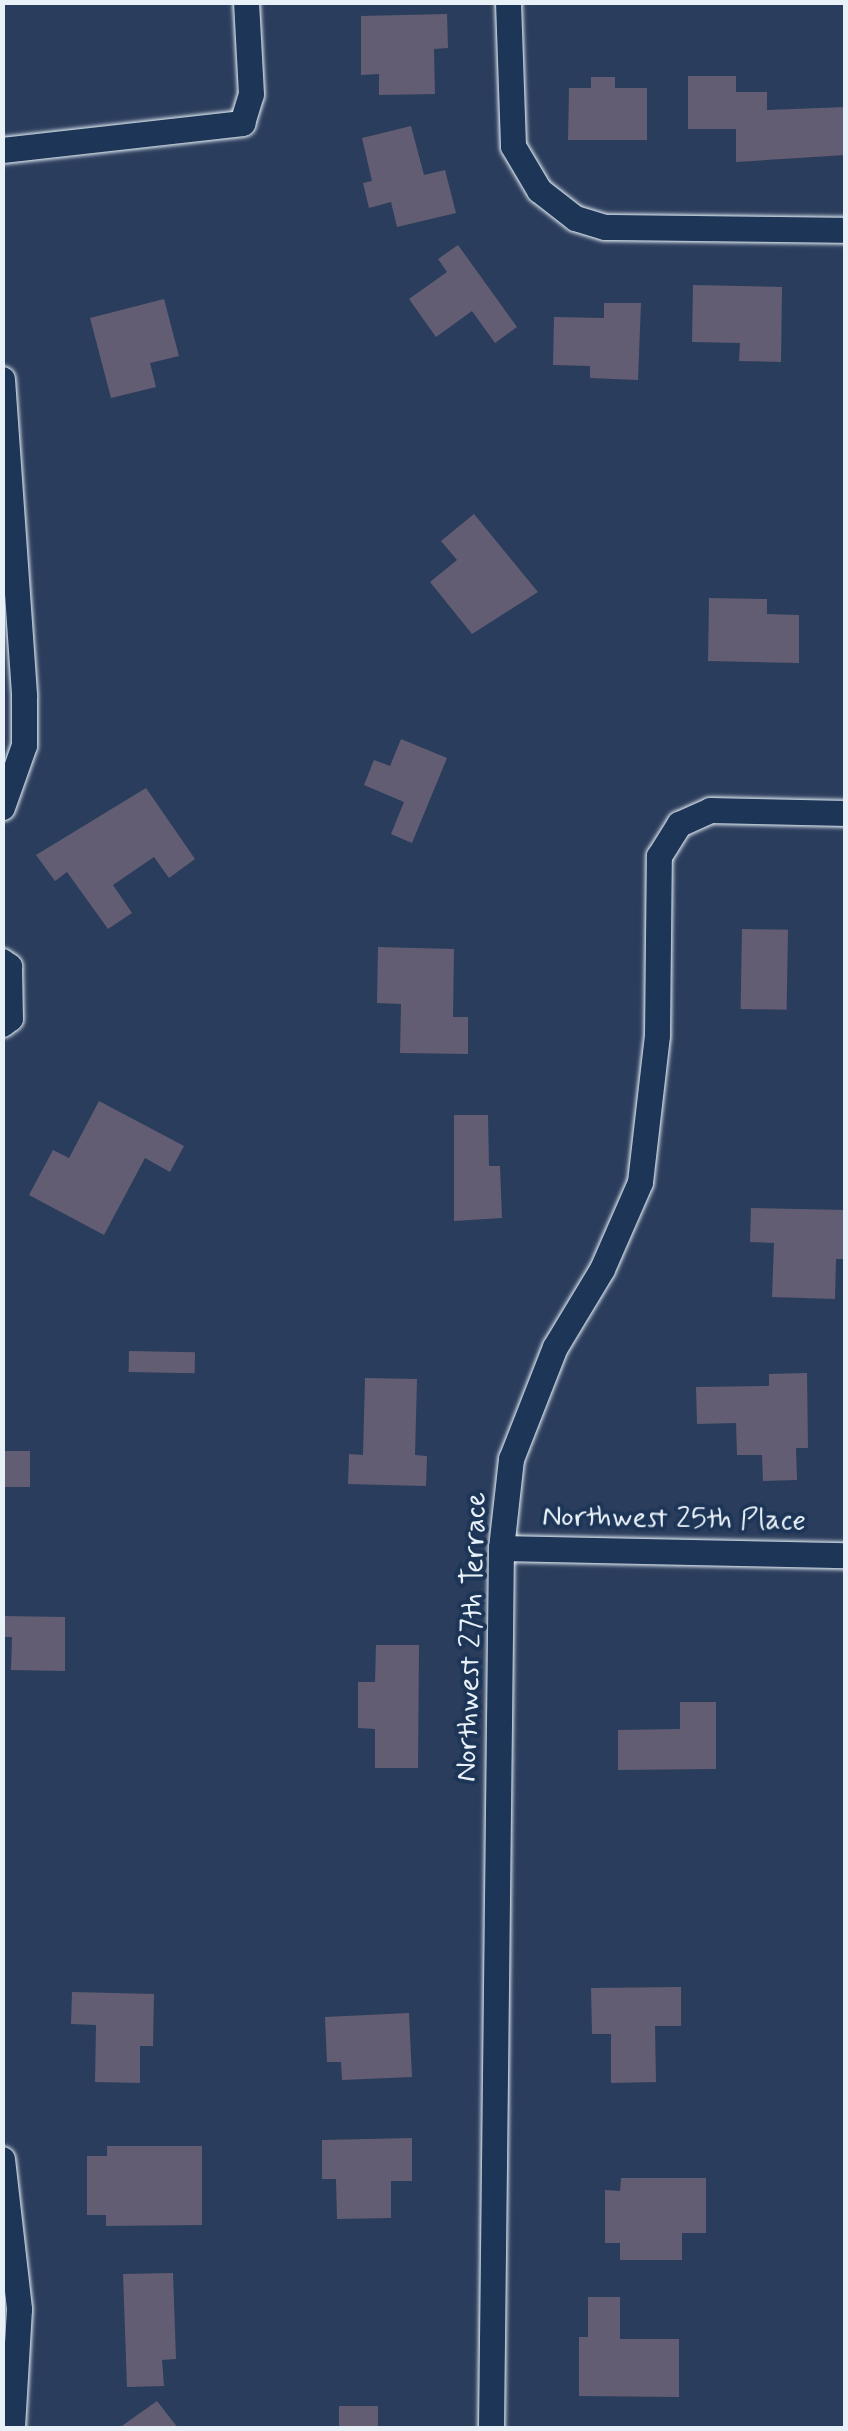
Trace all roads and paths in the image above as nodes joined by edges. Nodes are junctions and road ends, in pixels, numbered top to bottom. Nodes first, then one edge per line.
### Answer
1 (246, 2) edge
2 (508, 2) edge
3 (2, 150) edge
4 (846, 230) edge
5 (2, 379) edge
6 (2, 806) edge
7 (846, 813) edge
8 (2, 961) edge
9 (2, 1024) edge
10 (501, 1548) junction
11 (846, 1555) edge
12 (2, 2159) edge
13 (12, 2428) edge
14 (491, 2428) edge

1 - 3 street
2 - 4 street
5 - 6 street
7 - 10 street, Northwest 27th Terrace
8 - 9 street
10 - 11 street, Northwest 25th Place
10 - 14 street, Northwest 27th Terrace
12 - 13 street

